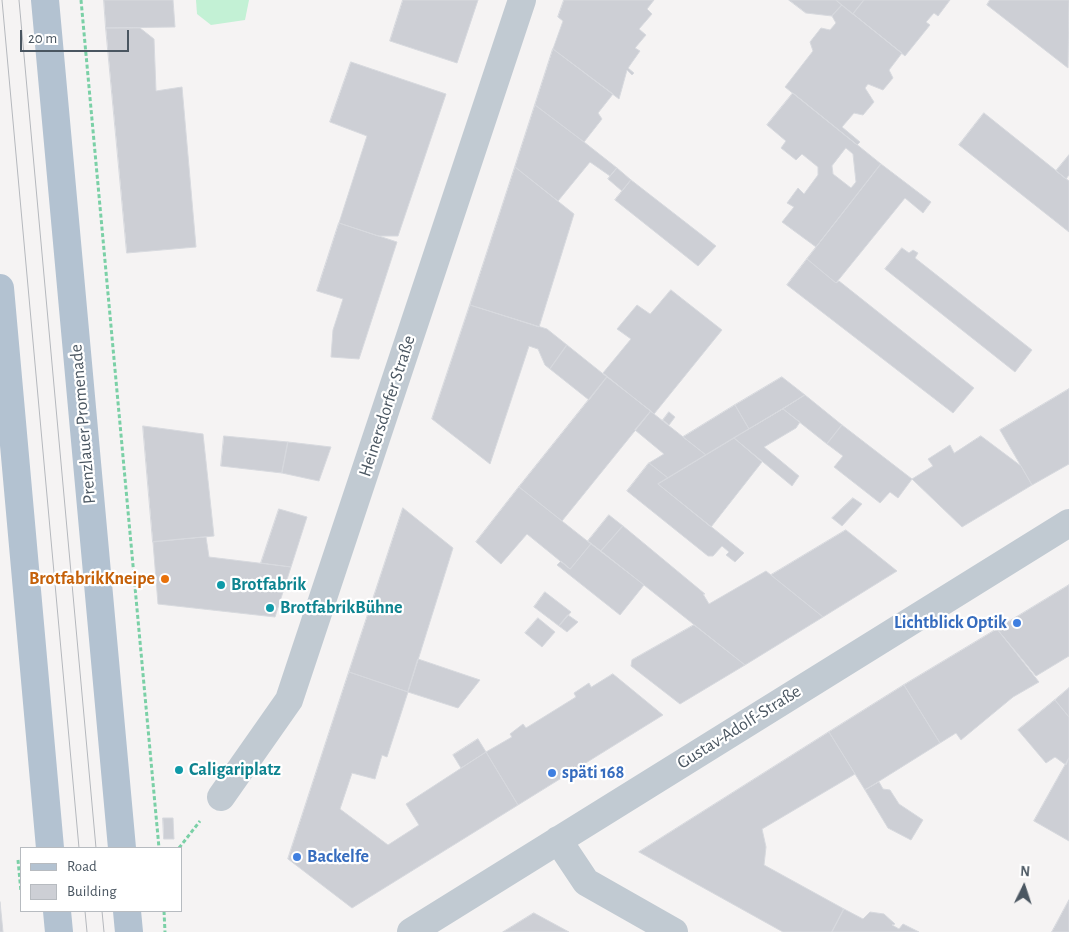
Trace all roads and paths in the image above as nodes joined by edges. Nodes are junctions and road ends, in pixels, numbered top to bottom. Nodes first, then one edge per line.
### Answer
1 (45, 0) edge
2 (81, 0) edge
3 (522, 0) edge
4 (0, 288) edge
5 (4, 394) edge
6 (1069, 523) edge
7 (221, 797) dead end
8 (558, 840) junction
9 (50, 847) edge
10 (122, 847) edge
11 (159, 847) edge
12 (57, 912) edge
13 (164, 912) edge
14 (59, 932) edge
15 (166, 932) edge
16 (411, 932) edge
17 (674, 932) edge

1 - 10 main road, Prenzlauer Promenade
2 - 11 path
3 - 7 street, Heinersdorfer Straße
4 - 5 main road
5 - 9 main road
6 - 8 street, Gustav-Adolf-Straße
8 - 16 street, Gustav-Adolf-Straße
8 - 17 street
12 - 14 main road
13 - 15 path

